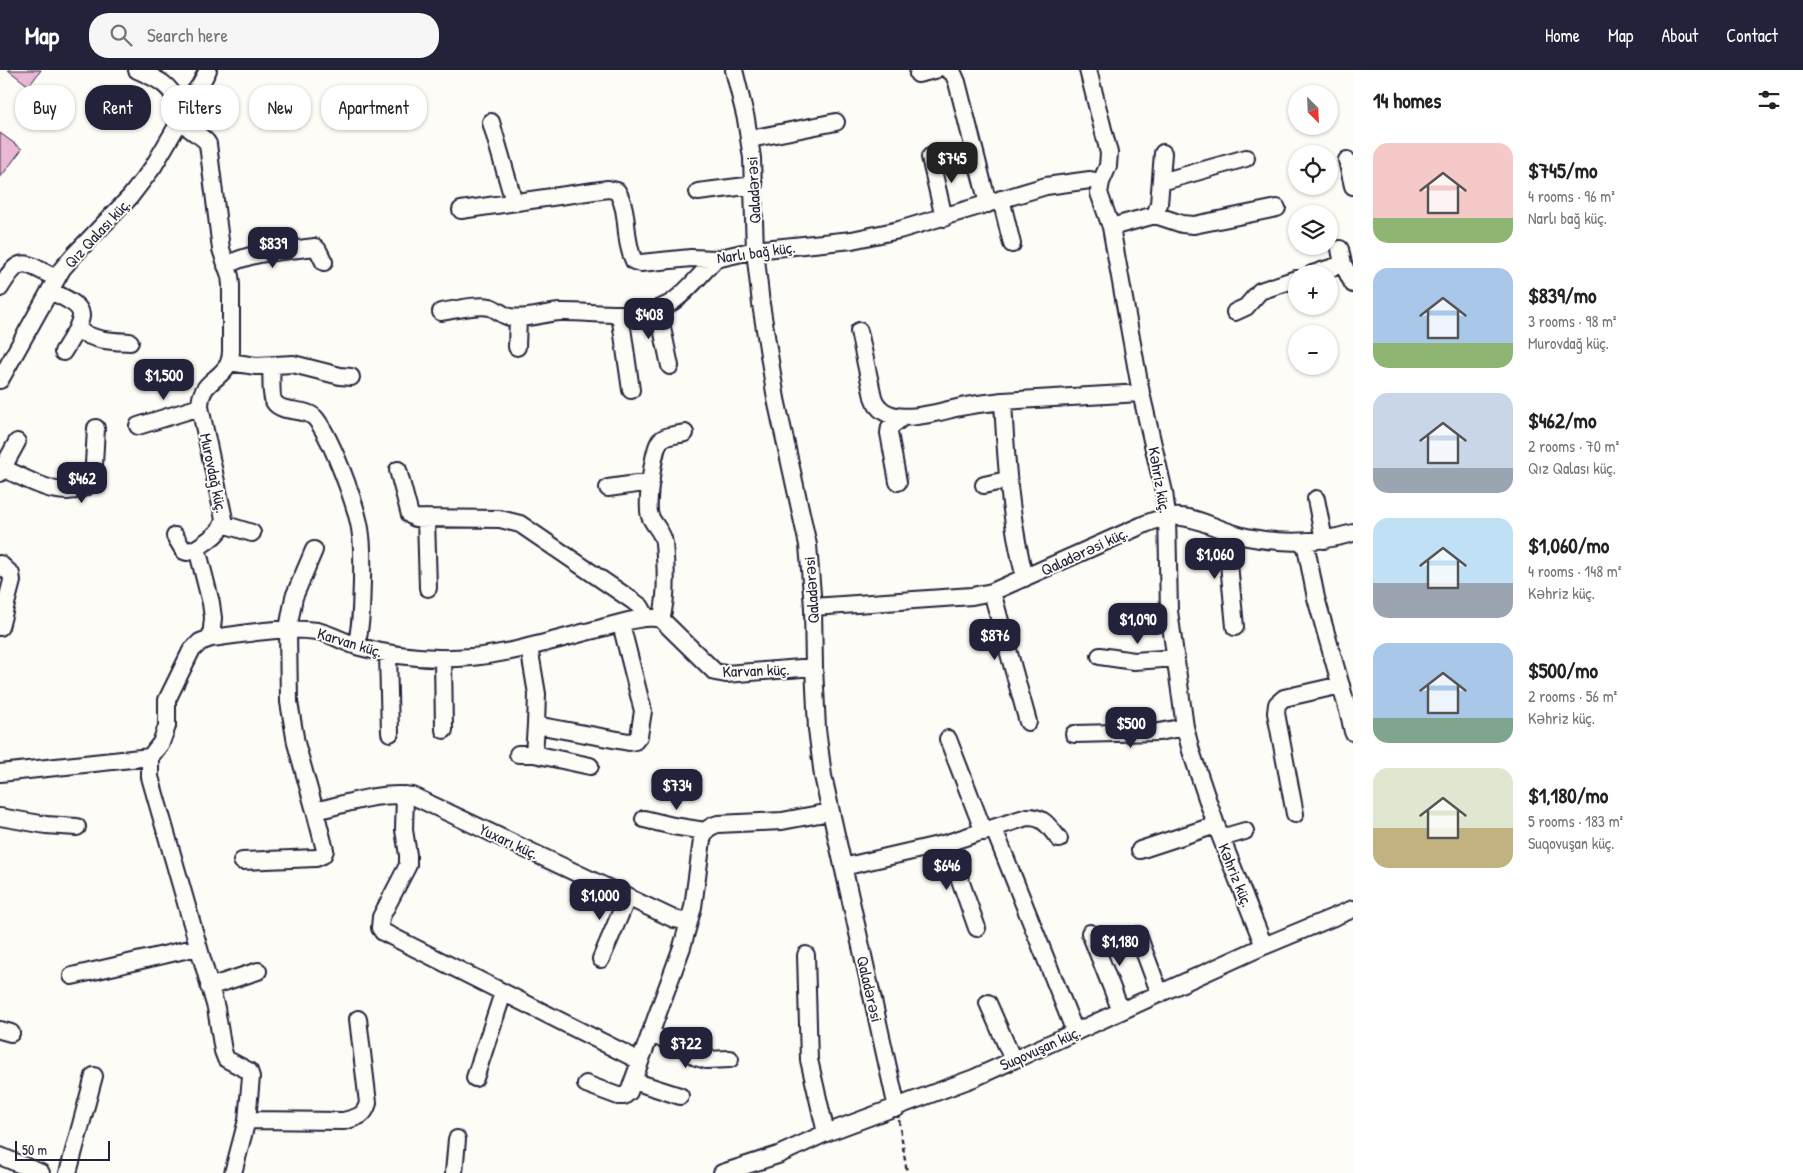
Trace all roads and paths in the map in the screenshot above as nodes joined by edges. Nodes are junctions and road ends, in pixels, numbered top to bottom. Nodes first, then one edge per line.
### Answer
1 (137, 70) edge
2 (208, 70) edge
3 (734, 70) edge
4 (935, 70) edge
5 (948, 70) edge
6 (1088, 70) edge
7 (918, 74) dead end
8 (165, 85) edge
9 (198, 85) edge
10 (491, 122) dead end
11 (836, 122) dead end
12 (175, 130) edge
13 (191, 130) edge
14 (750, 138) junction
15 (1163, 153) dead end
16 (930, 157) dead end
17 (1246, 158) dead end
18 (1347, 160) dead end
19 (1101, 182) junction
20 (1161, 182) junction
21 (754, 185) junction
22 (1353, 186) edge
23 (698, 192) dead end
24 (514, 202) junction
25 (994, 202) junction
26 (1278, 208) dead end
27 (461, 210) dead end
28 (1155, 214) junction
29 (944, 218) junction
30 (1111, 227) junction
31 (1012, 244) dead end
32 (755, 250) junction
33 (716, 259) junction
34 (324, 262) dead end
35 (1326, 265) edge
36 (226, 266) junction
37 (1288, 282) edge
38 (53, 284) junction
39 (1353, 284) edge
40 (0, 288) edge
41 (658, 309) junction
42 (441, 312) dead end
43 (1235, 312) dead end
44 (620, 314) junction
45 (518, 318) junction
46 (77, 329) junction
47 (859, 331) dead end
48 (130, 342) dead end
49 (518, 347) dead end
50 (64, 352) dead end
51 (229, 362) junction
52 (272, 366) junction
53 (670, 366) dead end
54 (351, 377) dead end
55 (0, 380) edge
56 (631, 390) dead end
57 (1141, 393) junction
58 (1003, 401) junction
59 (200, 407) junction
60 (903, 417) junction
61 (138, 426) dead end
62 (96, 428) dead end
63 (685, 433) dead end
64 (17, 442) dead end
65 (398, 470) dead end
66 (1, 471) edge
67 (1008, 480) junction
68 (651, 482) junction
69 (898, 482) dead end
70 (984, 485) dead end
71 (608, 488) dead end
72 (1316, 499) dead end
73 (1167, 516) junction
74 (426, 518) junction
75 (223, 524) junction
76 (1229, 532) junction
77 (252, 533) dead end
78 (1353, 533) edge
79 (175, 536) dead end
80 (1324, 540) junction
81 (1305, 542) junction
82 (196, 548) junction
83 (314, 550) dead end
84 (0, 564) edge
85 (1025, 578) junction
86 (428, 588) dead end
87 (992, 592) junction
88 (813, 607) junction
89 (654, 618) junction
90 (620, 624) junction
91 (0, 627) edge
92 (1235, 627) dead end
93 (288, 629) junction
94 (211, 638) junction
95 (356, 646) junction
96 (529, 647) junction
97 (388, 654) junction
98 (1100, 656) dead end
99 (443, 658) junction
100 (1176, 658) junction
101 (814, 667) junction
102 (1341, 685) junction
103 (1028, 722) dead end
104 (1352, 722) edge
105 (536, 725) junction
106 (1185, 727) junction
107 (444, 730) dead end
108 (390, 733) dead end
109 (1074, 734) dead end
110 (948, 739) dead end
111 (150, 757) junction
112 (590, 766) dead end
113 (0, 774) edge
114 (406, 795) junction
115 (316, 811) junction
116 (830, 812) junction
117 (1295, 814) dead end
118 (0, 817) edge
119 (644, 818) dead end
120 (77, 827) dead end
121 (989, 830) junction
122 (705, 831) junction
123 (1245, 831) dead end
124 (1219, 832) junction
125 (1059, 839) dead end
126 (947, 843) junction
127 (1140, 850) dead end
128 (242, 861) dead end
129 (843, 867) junction
130 (628, 896) junction
131 (1353, 909) edge
132 (689, 922) junction
133 (977, 928) dead end
134 (1090, 933) dead end
135 (1138, 935) dead end
136 (1264, 946) junction
137 (198, 947) junction
138 (806, 955) dead end
139 (601, 958) dead end
140 (258, 971) dead end
141 (72, 976) dead end
142 (209, 987) junction
143 (503, 992) junction
144 (1160, 994) junction
145 (988, 1003) dead end
146 (1121, 1012) junction
147 (358, 1019) dead end
148 (1076, 1032) junction
149 (650, 1034) junction
150 (730, 1059) dead end
151 (1013, 1060) junction
152 (640, 1061) junction
153 (94, 1076) dead end
154 (475, 1078) dead end
155 (633, 1081) junction
156 (586, 1084) dead end
157 (680, 1096) dead end
158 (897, 1108) junction
159 (247, 1120) junction
160 (826, 1133) junction
161 (457, 1139) dead end
162 (0, 1156) edge
163 (36, 1172) edge
164 (68, 1173) edge
165 (233, 1173) edge
166 (454, 1173) edge
167 (722, 1173) edge
168 (908, 1173) edge

1 - 8 street
2 - 9 street, Qız Qalası küç.
3 - 14 street, Qaladərəsi
4 - 7 street
5 - 25 street
6 - 19 street, Kəhriz küç.
10 - 24 street
11 - 14 street
12 - 38 street, Qız Qalası küç.
13 - 36 street
14 - 21 street, Qaladərəsi
15 - 20 street
16 - 29 street
17 - 20 street
18 - 22 street
19 - 25 street, Narlı bağ küç.
19 - 30 street, Kəhriz küç.
20 - 28 street
21 - 23 street
21 - 32 street, Qaladərəsi
24 - 27 street, Narlı bağ küç.
24 - 33 street, Narlı bağ küç.
25 - 29 street, Narlı bağ küç.
25 - 31 street
26 - 28 street
28 - 30 street
29 - 32 street, Narlı bağ küç.
30 - 57 street, Kəhriz küç.
32 - 33 street, Narlı bağ küç.
32 - 88 street, Qaladərəsi
33 - 41 street
34 - 36 street
35 - 39 street
36 - 51 street
37 - 43 street
38 - 40 street
38 - 46 street
38 - 55 street, Qız Qalası küç.
41 - 44 street
41 - 53 street
42 - 45 street
44 - 45 street
44 - 56 street
45 - 49 street
46 - 48 street
46 - 50 street
47 - 60 street
51 - 52 street
51 - 59 street
52 - 54 street
52 - 95 street
57 - 58 street
57 - 73 street, Kəhriz küç.
58 - 60 street
58 - 67 street
59 - 61 street
59 - 75 street, Murovdağ küç.
60 - 69 street
62 - 66 street
63 - 68 street
64 - 66 street
65 - 74 street
67 - 70 street
67 - 85 street
68 - 71 street
68 - 89 street
72 - 80 street
73 - 76 street, Qaladərəsi küç.
73 - 85 street, Qaladərəsi küç.
73 - 100 street, Kəhriz küç.
74 - 86 street
74 - 89 street
75 - 77 street
75 - 82 street, Murovdağ küç.
76 - 81 street, Qaladərəsi küç.
76 - 92 street
78 - 80 street, Qaladərəsi küç.
79 - 82 street
80 - 81 street, Qaladərəsi küç.
81 - 102 street
82 - 94 street
83 - 93 street
84 - 91 street
85 - 87 street, Qaladərəsi küç.
87 - 88 street, Qaladərəsi küç.
87 - 103 street
88 - 101 street, Qaladərəsi
89 - 90 street, Karvan küç.
89 - 101 street, Karvan küç.
90 - 96 street, Karvan küç.
90 - 105 street
93 - 94 street, Karvan küç.
93 - 95 street, Karvan küç.
93 - 115 street
94 - 111 street, Karvan küç.
95 - 97 street, Karvan küç.
96 - 99 street, Karvan küç.
96 - 105 street
97 - 99 street, Karvan küç.
97 - 108 street
98 - 100 street
99 - 107 street
100 - 106 street, Kəhriz küç.
101 - 116 street, Qaladərəsi
102 - 104 street
102 - 117 street
105 - 112 street
106 - 109 street
106 - 124 street, Kəhriz küç.
110 - 121 street
111 - 113 street
111 - 137 street
114 - 115 street, Yuxarı küç.
114 - 130 street, Yuxarı küç.
114 - 143 street
115 - 128 street
116 - 122 street
116 - 129 street, Qaladərəsi
118 - 120 street
119 - 122 street
121 - 125 street
121 - 126 street
121 - 148 street
122 - 132 street
123 - 124 street
124 - 127 street
124 - 136 street, Kəhriz küç.
126 - 129 street
126 - 133 street
129 - 158 street, Qaladərəsi
130 - 132 street, Yuxarı küç.
130 - 139 street
131 - 136 street, Suqovuşan küç.
132 - 149 street
134 - 146 street
135 - 144 street
136 - 144 street, Suqovuşan küç.
137 - 141 street
137 - 142 street
138 - 160 street
140 - 142 street
142 - 159 street
143 - 152 street
143 - 154 street
144 - 146 street, Suqovuşan küç.
145 - 151 street
146 - 148 street, Suqovuşan küç.
147 - 159 street
148 - 151 street, Suqovuşan küç.
149 - 150 street
149 - 152 street
151 - 158 street, Suqovuşan küç.
152 - 155 street
153 - 164 street
155 - 156 street
155 - 157 street
158 - 160 street, Suqovuşan küç.
158 - 168 path
159 - 165 street
160 - 167 street, Suqovuşan küç.
161 - 166 street
162 - 163 street

